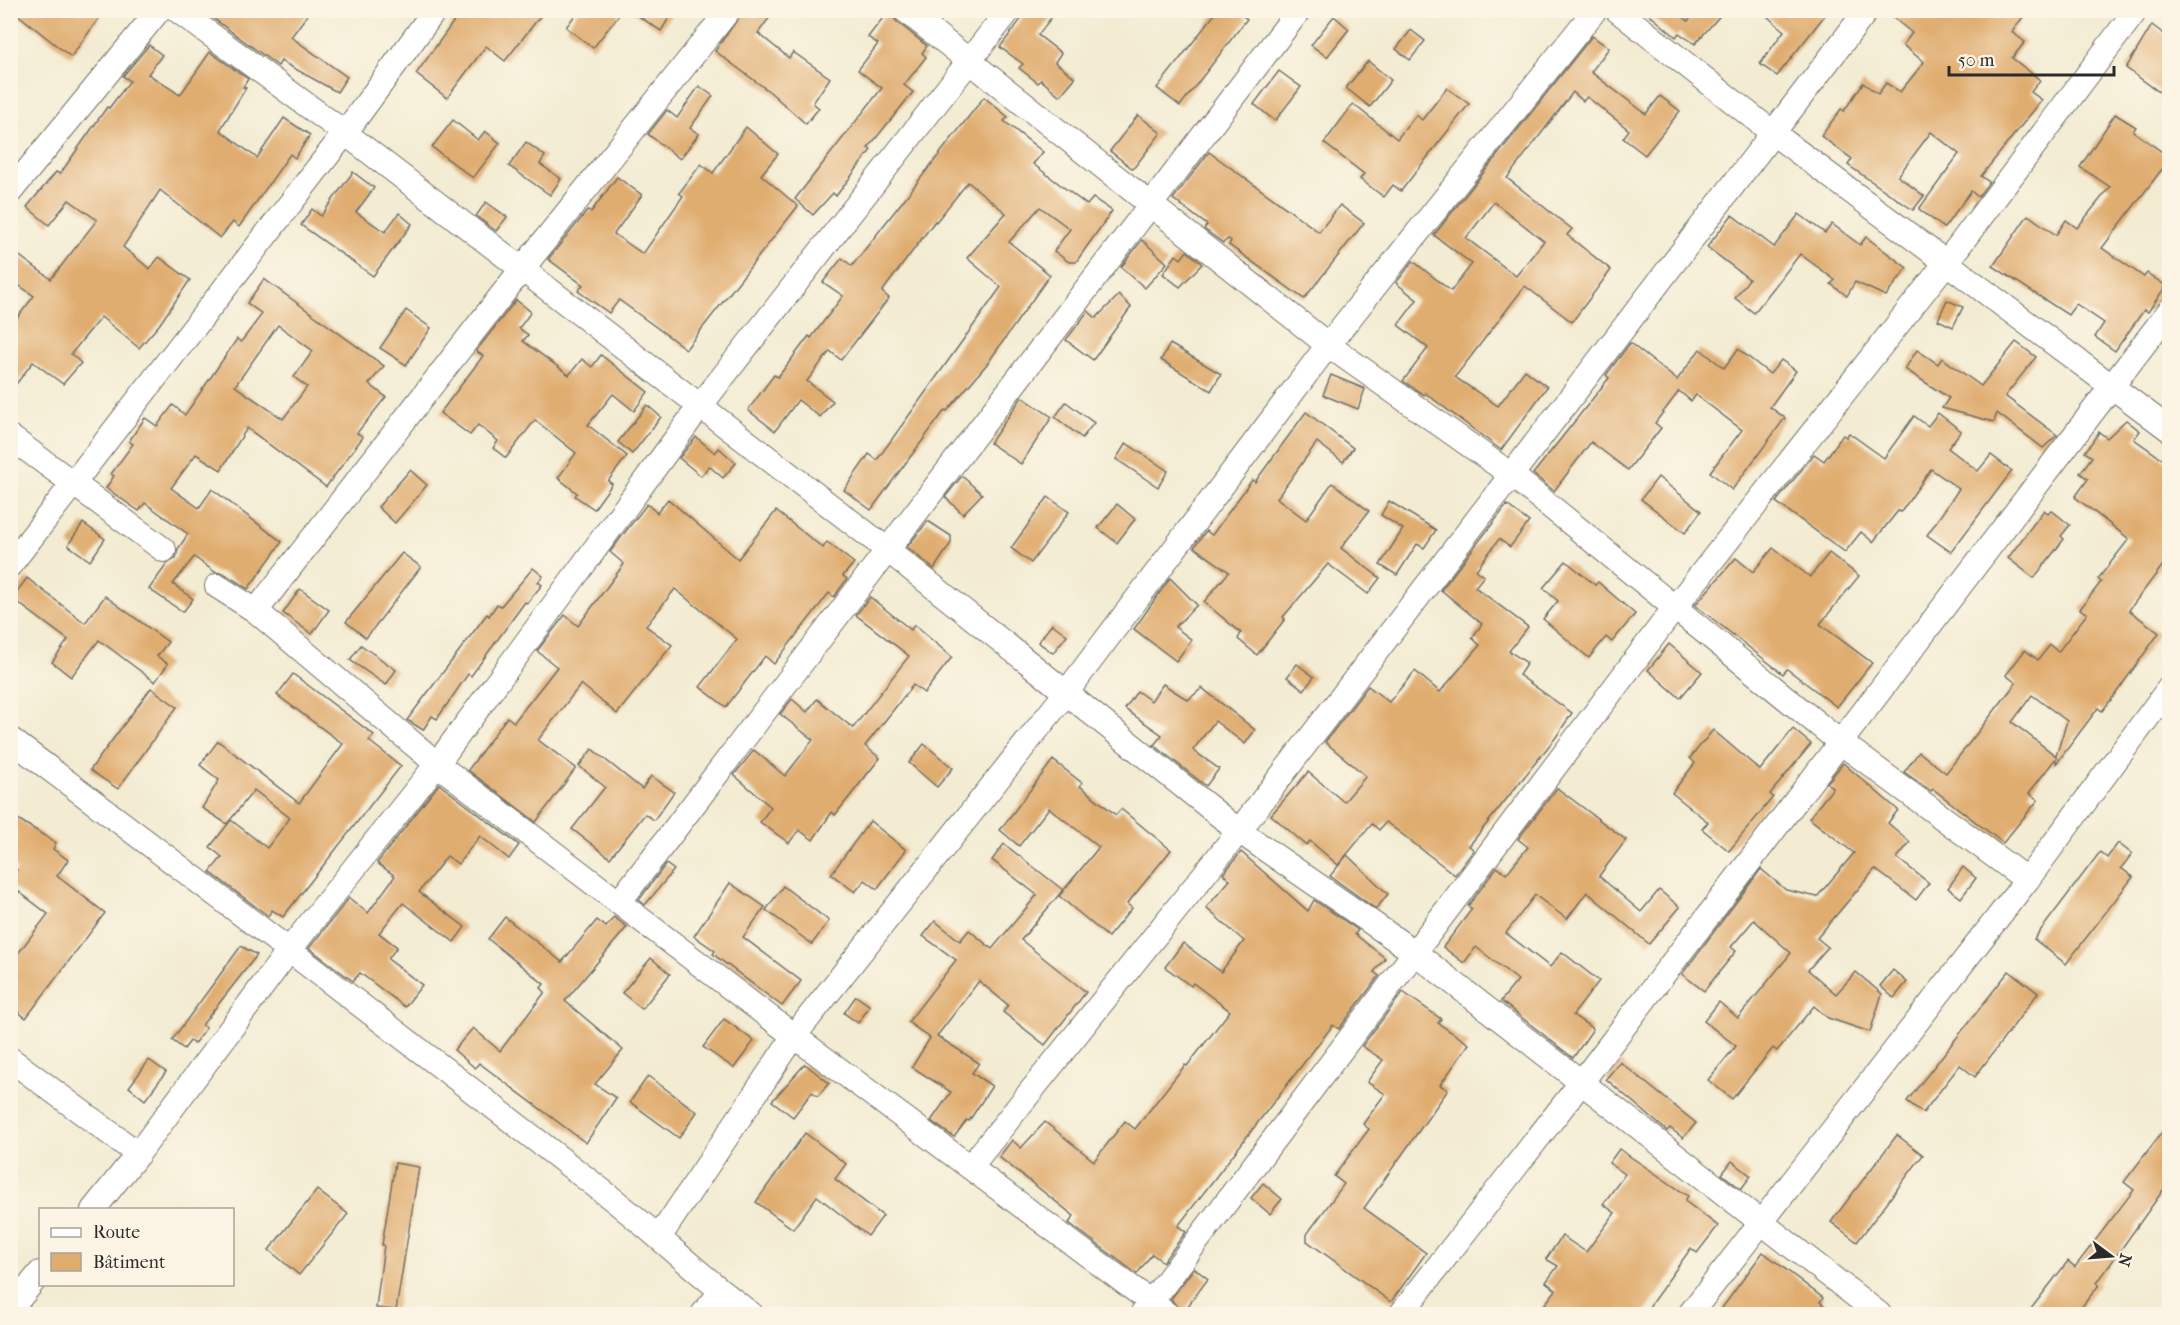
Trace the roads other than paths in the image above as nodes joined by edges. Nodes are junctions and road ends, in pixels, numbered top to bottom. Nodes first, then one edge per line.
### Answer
1 (159, 10) edge
2 (177, 10) edge
3 (435, 10) edge
4 (729, 10) edge
5 (904, 10) edge
6 (1009, 10) edge
7 (1299, 10) edge
8 (1595, 10) edge
9 (1617, 10) edge
10 (1867, 10) edge
11 (2136, 10) edge
12 (968, 61) junction
13 (345, 132) junction
14 (1773, 133) junction
15 (10, 192) edge
16 (1150, 205) junction
17 (1946, 263) junction
18 (522, 269) junction
19 (2169, 310) edge
20 (1328, 345) junction
21 (2112, 385) junction
22 (700, 405) junction
23 (2169, 430) edge
24 (10, 437) edge
25 (1513, 476) junction
26 (72, 484) junction
27 (164, 550) dead end
28 (889, 551) junction
29 (10, 566) edge
30 (217, 586) dead end
31 (1676, 606) junction
32 (256, 612) junction
33 (2169, 687) edge
34 (1066, 693) junction
35 (10, 739) edge
36 (1840, 742) junction
37 (437, 764) junction
38 (1239, 831) junction
39 (2028, 880) junction
40 (620, 901) junction
41 (290, 949) junction
42 (1414, 952) junction
43 (794, 1036) junction
44 (10, 1059) edge
45 (1580, 1084) junction
46 (138, 1154) junction
47 (971, 1166) junction
48 (94, 1208) edge
49 (1761, 1223) junction
50 (660, 1236) junction
51 (39, 1274) edge
52 (721, 1292) junction
53 (10, 1310) edge
54 (1154, 1310) edge
55 (703, 1314) edge
56 (751, 1314) edge
57 (1401, 1314) edge
58 (1690, 1314) edge
59 (1879, 1314) edge

1 - 15 street
2 - 13 street
3 - 13 street
4 - 18 street
5 - 12 street
6 - 12 street
7 - 16 street
8 - 20 street
9 - 14 street
10 - 14 street
11 - 17 street
12 - 16 street
12 - 22 street
13 - 18 street
13 - 26 street
14 - 17 street
14 - 25 street
16 - 20 street
16 - 28 street
17 - 21 street
17 - 31 street
18 - 22 street
18 - 32 street
19 - 21 street
20 - 25 street
20 - 34 street
21 - 23 street
21 - 36 street
22 - 28 street
22 - 37 street
24 - 26 street
25 - 31 street
25 - 38 street
26 - 27 street
26 - 29 street
28 - 34 street
28 - 40 street
30 - 32 street
31 - 36 street
31 - 42 street
32 - 37 street
33 - 39 street
34 - 38 street
34 - 43 street
35 - 41 street
36 - 39 street
36 - 45 street
37 - 40 street
37 - 41 street
38 - 42 street
38 - 47 street
39 - 49 street
40 - 43 street
41 - 46 street
41 - 50 street
42 - 45 street
42 - 54 street
43 - 47 street
43 - 50 street
44 - 46 street
45 - 49 street
45 - 57 street
46 - 48 street
47 - 54 street
49 - 58 street
49 - 59 street
50 - 52 street
51 - 53 street
52 - 55 street
52 - 56 street

